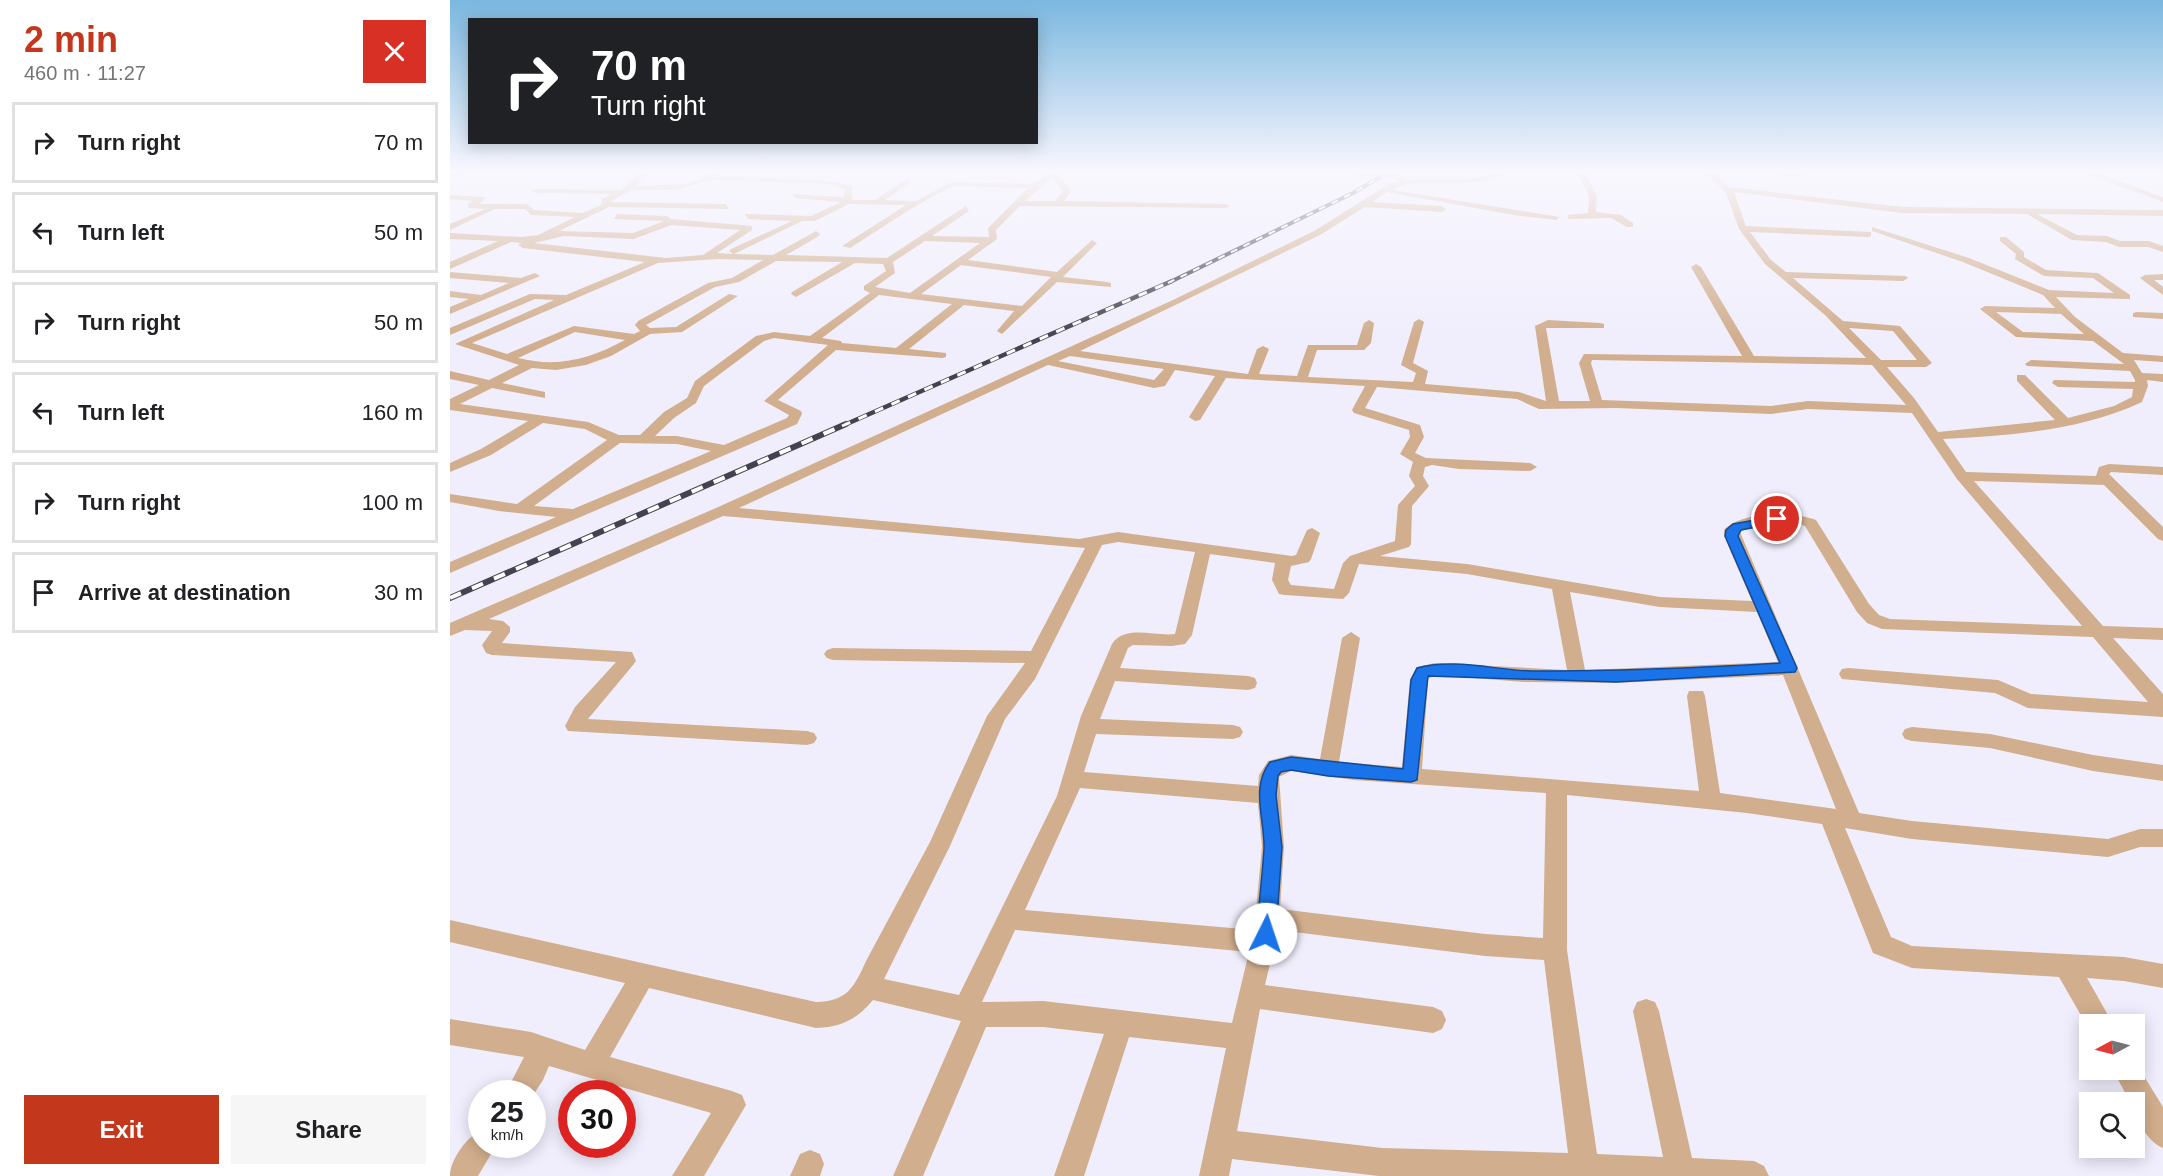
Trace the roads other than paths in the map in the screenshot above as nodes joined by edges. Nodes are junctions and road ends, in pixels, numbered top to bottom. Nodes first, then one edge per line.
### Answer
1 (558, 228) edge
2 (652, 228) edge
3 (746, 228) edge
4 (781, 228) edge
5 (876, 228) edge
6 (939, 228) edge
7 (993, 228) edge
8 (1324, 228) edge
9 (2055, 228) edge
10 (1743, 229) joint
11 (816, 234) dead end
12 (542, 235) junction
13 (450, 236) edge
14 (475, 237) junction
15 (925, 238) junction
16 (992, 239) junction
17 (2003, 239) dead end
18 (510, 240) junction
19 (1092, 243) dead end
20 (847, 246) dead end
21 (450, 247) edge
22 (2163, 249) edge
23 (726, 256) junction
24 (705, 257) junction
25 (772, 258) junction
26 (855, 259) junction
27 (657, 260) junction
28 (889, 261) junction
29 (959, 262) junction
30 (450, 266) edge
31 (1696, 267) dead end
32 (450, 274) edge
33 (1781, 275) junction
34 (536, 276) dead end
35 (1057, 277) junction
36 (2163, 277) edge
37 (1903, 279) dead end
38 (524, 281) junction
39 (1107, 285) dead end
40 (877, 292) junction
41 (2163, 292) edge
42 (2047, 293) junction
43 (450, 294) edge
44 (796, 294) dead end
45 (733, 296) dead end
46 (912, 296) junction
47 (483, 298) junction
48 (567, 298) junction
49 (961, 302) junction
50 (450, 311) edge
51 (2063, 311) junction
52 (1020, 313) junction
53 (2137, 315) dead end
54 (2163, 316) edge
55 (450, 320) edge
56 (1368, 322) dead end
57 (1419, 322) dead end
58 (470, 323) junction
59 (1839, 324) junction
60 (1600, 326) dead end
61 (647, 331) junction
62 (1002, 331) dead end
63 (450, 332) edge
64 (636, 338) junction
65 (2098, 338) junction
66 (813, 339) junction
67 (455, 344) edge
68 (834, 346) junction
69 (1263, 349) dead end
70 (898, 352) junction
71 (1069, 352) junction
72 (942, 355) dead end
73 (2122, 356) junction
74 (510, 357) junction
75 (1750, 359) junction
76 (2163, 360) edge
77 (1048, 362) junction
78 (1876, 363) junction
79 (531, 364) junction
80 (2031, 364) dead end
81 (1171, 366) junction
82 (450, 375) edge
83 (1222, 375) junction
84 (2138, 376) junction
85 (1252, 378) junction
86 (2021, 378) dead end
87 (2163, 378) edge
88 (1301, 381) junction
89 (1373, 383) junction
90 (2058, 383) dead end
91 (489, 384) junction
92 (1419, 386) junction
93 (541, 395) dead end
94 (1597, 404) junction
95 (450, 405) edge
96 (1553, 405) junction
97 (1915, 408) junction
98 (1195, 417) dead end
99 (541, 419) junction
100 (2064, 421) junction
101 (1932, 436) junction
102 (617, 439) junction
103 (643, 440) junction
104 (726, 450) junction
105 (1424, 462) junction
106 (1530, 467) dead end
107 (450, 468) edge
108 (2163, 471) edge
109 (1962, 476) junction
110 (2106, 481) junction
111 (450, 498) edge
112 (520, 509) junction
113 (721, 511) junction
114 (577, 514) junction
115 (1312, 533) dead end
116 (2163, 536) edge
117 (1095, 542) junction
118 (1204, 548) junction
119 (1284, 559) junction
120 (1356, 559) junction
121 (450, 568) edge
122 (1560, 585) junction
123 (1763, 607) junction
124 (456, 627) edge
125 (2097, 630) junction
126 (2163, 634) edge
127 (1351, 638) dead end
128 (833, 654) dead end
129 (1037, 657) junction
130 (1790, 668) junction
131 (1107, 674) junction
132 (1848, 674) dead end
133 (1577, 676) junction
134 (1248, 682) dead end
135 (1696, 696) dead end
136 (2163, 709) edge
137 (1088, 726) junction
138 (1233, 732) dead end
139 (1912, 734) dead end
140 (807, 738) dead end
141 (1328, 769) junction
142 (2163, 773) edge
143 (1411, 776) junction
144 (1074, 779) junction
145 (1557, 786) junction
146 (1268, 795) junction
147 (1711, 800) junction
148 (1840, 817) junction
149 (2163, 838) edge
150 (1268, 918) junction
151 (1009, 919) junction
152 (450, 931) edge
153 (1264, 942) junction
154 (1555, 950) junction
155 (2066, 966) junction
156 (643, 975) junction
157 (2163, 976) edge
158 (870, 985) junction
159 (1251, 995) junction
160 (1647, 1011) dead end
161 (970, 1012) junction
162 (2094, 1014) edge
163 (1433, 1020) dead end
164 (1120, 1024) junction
165 (450, 1032) edge
166 (1242, 1037) junction
167 (539, 1050) junction
168 (591, 1065) junction
169 (528, 1080) edge
170 (2132, 1080) edge
171 (2163, 1134) edge
172 (1222, 1144) junction
173 (473, 1158) edge
174 (1585, 1172) edge
175 (1681, 1172) junction
176 (461, 1176) edge
177 (687, 1176) edge
178 (908, 1176) edge
179 (1070, 1176) edge
180 (1214, 1176) edge
181 (1754, 1176) edge

1 - 12 street
2 - 12 street
3 - 24 street
4 - 23 street
5 - 20 street
6 - 15 street
7 - 16 street
8 - 71 street
9 - 22 street
10 - 33 street
10 - 42 street
11 - 25 street
12 - 18 street
12 - 27 street
13 - 14 street
14 - 18 street
14 - 21 street
15 - 16 street
15 - 28 street
16 - 29 street
17 - 42 street
18 - 30 street
19 - 35 street
23 - 24 street
23 - 25 street
24 - 27 street
25 - 26 street
25 - 61 street
26 - 28 street
26 - 44 street
27 - 48 street
28 - 40 street
29 - 35 street
29 - 46 street
31 - 75 street
32 - 38 street
33 - 37 street
33 - 59 street
34 - 38 street
35 - 39 street
35 - 52 street
36 - 41 street
38 - 47 street
40 - 46 street
40 - 66 street
42 - 51 street
43 - 47 street
45 - 61 street
46 - 49 street
47 - 50 street
48 - 58 street
48 - 67 street
49 - 52 street
49 - 70 street
51 - 65 street
51 - 65 street
52 - 62 street
53 - 54 street
55 - 58 street
56 - 88 street
57 - 92 street
58 - 63 street
59 - 78 street
59 - 78 street
60 - 96 street
61 - 64 street
64 - 74 street
64 - 79 street
65 - 73 street
66 - 68 street
66 - 103 street
67 - 74 street
68 - 70 street
68 - 104 street
69 - 85 street
70 - 72 street
71 - 77 street
71 - 81 street
73 - 76 street
73 - 84 street
74 - 79 street
75 - 78 street
75 - 94 street
77 - 81 street
77 - 113 street
78 - 97 street
79 - 91 street
80 - 84 street
81 - 83 street
82 - 91 street
83 - 85 street
83 - 98 street
84 - 87 street
84 - 90 street
84 - 100 street
85 - 88 street
86 - 100 street
88 - 89 street
89 - 92 street
89 - 105 street
91 - 93 street
91 - 95 street
92 - 96 street
94 - 96 street
94 - 97 street
95 - 99 street
97 - 101 street
99 - 102 street
99 - 107 street
100 - 101 street
101 - 109 street
102 - 103 street
102 - 112 street
103 - 104 street
104 - 114 street
105 - 106 street
105 - 120 street
108 - 110 street
109 - 110 street
109 - 125 street
110 - 116 street
111 - 112 street
112 - 114 street
113 - 117 street
113 - 124 street
114 - 121 street
115 - 119 street
117 - 118 street
117 - 129 street
118 - 119 street
118 - 131 street
119 - 120 street
120 - 122 street
122 - 123 street
122 - 133 street
123 - 125 street
123 - 130 street
124 - 140 street
125 - 126 street
125 - 136 street
127 - 141 street
128 - 129 street
129 - 158 street
130 - 133 street
130 - 148 street
131 - 134 street
131 - 137 street
132 - 136 street
133 - 143 street
135 - 147 street
137 - 138 street
137 - 144 street
139 - 142 street
141 - 143 street
141 - 146 street
143 - 145 street
144 - 146 street
144 - 151 street
145 - 147 street
145 - 154 street
146 - 150 street
147 - 148 street
148 - 149 street
148 - 155 street
150 - 153 street
150 - 154 street
151 - 153 street
151 - 161 street
152 - 156 street
153 - 159 street
154 - 174 street
155 - 157 street
155 - 162 street
156 - 158 street
156 - 168 street
158 - 161 street
159 - 163 street
159 - 166 street
160 - 175 street
161 - 164 street
161 - 178 street
164 - 166 street
164 - 179 street
165 - 167 street
166 - 172 street
167 - 168 street
167 - 169 street
168 - 177 street
170 - 171 street
172 - 174 street
172 - 180 street
173 - 176 street
174 - 175 street
175 - 181 street

